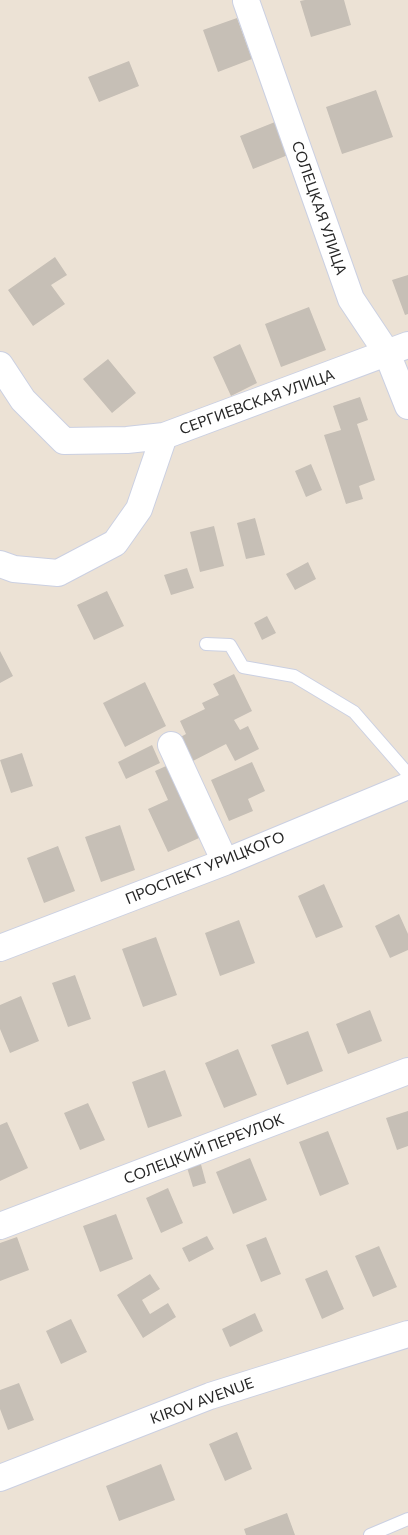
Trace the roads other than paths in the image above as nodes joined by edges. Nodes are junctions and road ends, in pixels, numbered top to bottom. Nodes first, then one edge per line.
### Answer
1 (246, 1) dead end
2 (397, 349) edge
3 (0, 365) edge
4 (408, 406) edge
5 (164, 436) junction
6 (0, 564) edge
7 (206, 644) dead end
8 (171, 745) dead end
9 (408, 774) edge
10 (408, 786) edge
11 (225, 862) junction
12 (0, 948) edge
13 (408, 1071) edge
14 (0, 1226) edge
15 (408, 1334) edge
16 (0, 1478) edge
17 (408, 1519) edge
18 (370, 1535) edge

1 - 2 street, СОЛЕЦКАЯ УЛИЦА
2 - 4 street, СОЛЕЦКАЯ УЛИЦА
2 - 5 street, СЕРГИЕВСКАЯ УЛИЦА
3 - 5 street
5 - 6 street, СЕРГИЕВСКАЯ УЛИЦА
7 - 9 lane
8 - 11 street
10 - 11 street, ПРОСПЕКТ УРИЦКОГО
11 - 12 street, ПРОСПЕКТ УРИЦКОГО
13 - 14 street, СОЛЕЦКИЙ ПЕРЕУЛОК
15 - 16 street, KIROV AVENUE
17 - 18 lane

